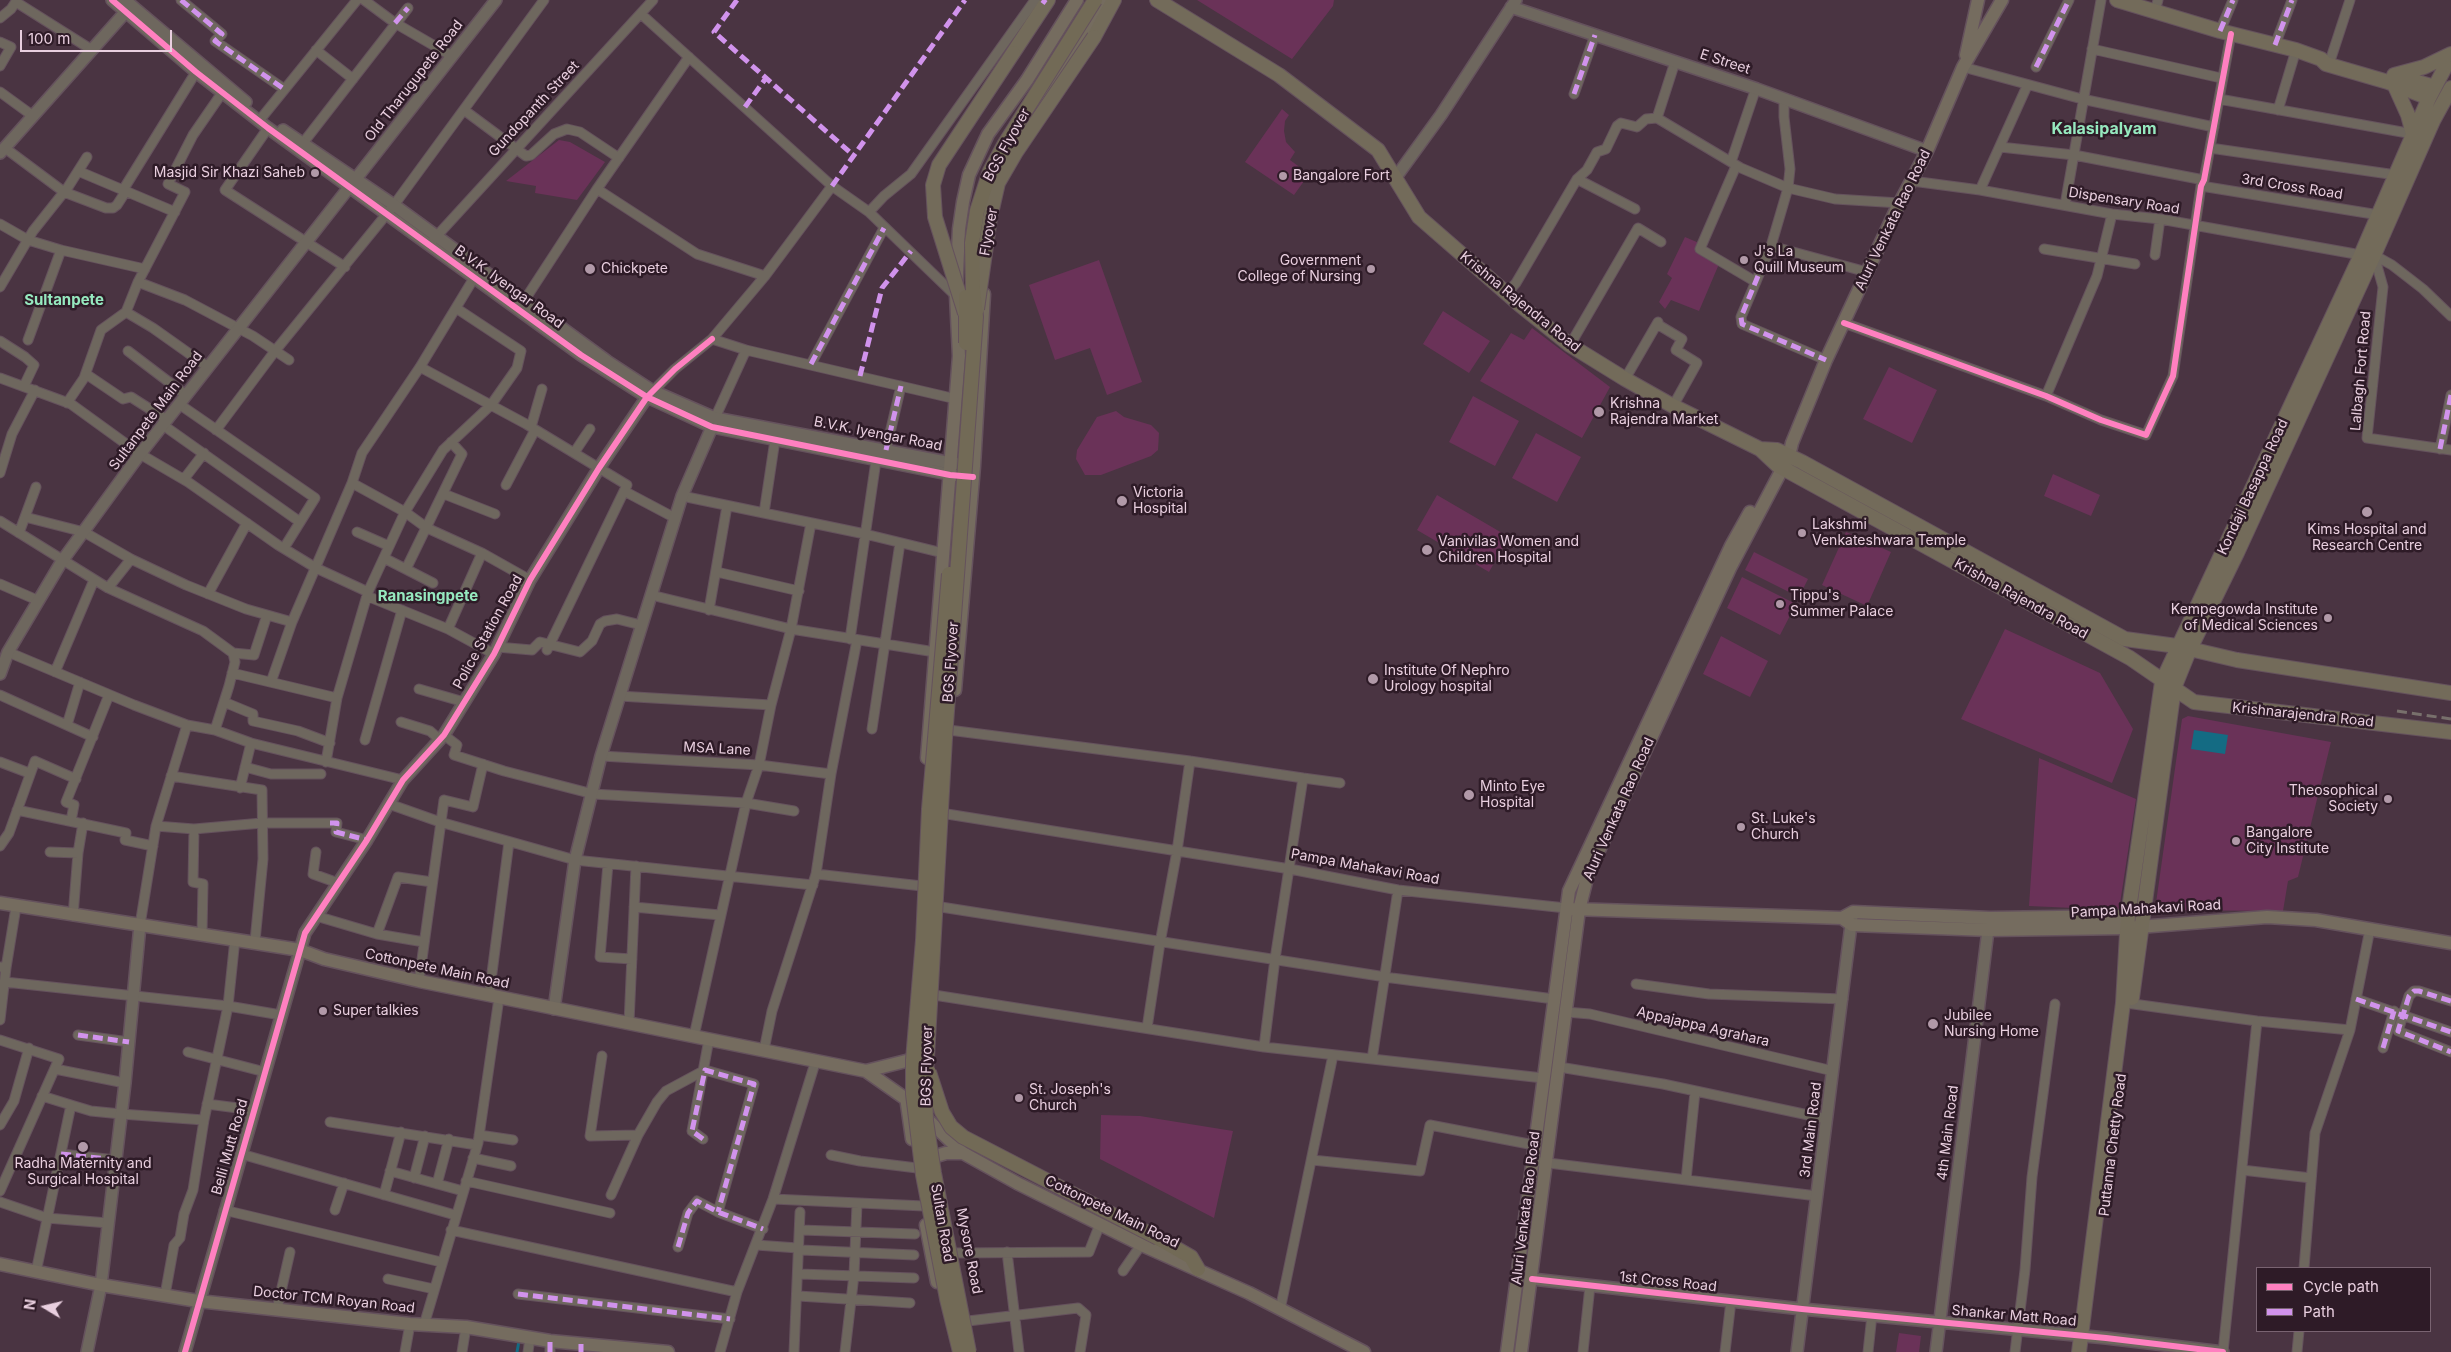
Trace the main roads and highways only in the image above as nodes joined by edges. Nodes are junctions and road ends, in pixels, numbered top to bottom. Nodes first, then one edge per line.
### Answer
1 (1048, 0) edge
2 (1077, 0) edge
3 (1086, 0) edge
4 (1095, 0) edge
5 (1105, 0) edge
6 (1114, 0) edge
7 (1157, 0) edge
8 (1978, 0) edge
9 (2002, 0) edge
10 (2117, 0) edge
11 (2156, 6) edge
12 (2451, 55) edge
13 (1963, 67) junction
14 (2393, 80) junction
15 (2444, 96) edge
16 (2413, 134) junction
17 (2368, 255) junction
18 (971, 317) junction
19 (1785, 457) junction
20 (2183, 648) junction
21 (2168, 685) junction
22 (2451, 693) edge
23 (2451, 732) edge
24 (0, 903) edge
25 (1572, 909) junction
26 (2132, 930) junction
27 (2451, 943) edge
28 (910, 1060) junction
29 (925, 1062) junction
30 (866, 1071) junction
31 (906, 1099) junction
32 (930, 1120) junction
33 (963, 1153) junction
34 (936, 1156) junction
35 (916, 1165) junction
36 (0, 1264) edge
37 (1198, 1269) junction
38 (2086, 1336) junction
39 (550, 1347) edge
40 (581, 1348) edge
41 (668, 1352) edge
42 (954, 1352) edge
43 (960, 1352) edge
44 (969, 1352) edge
45 (975, 1352) edge
46 (1364, 1352) edge
47 (1507, 1352) edge
48 (1521, 1352) edge
49 (2079, 1352) edge
50 (2088, 1352) edge

1 - 18 main road, bridge
2 - 28 main road, Sultan Road
3 - 18 highway, BGS Flyover, bridge
4 - 18 highway, BGS Flyover, bridge
5 - 32 main road, Mysore Road
6 - 18 main road, Flyover, bridge
7 - 19 main road, Krishna Rajendra Road
8 - 13 main road
9 - 13 main road, Aluri Venkata Rao Road
10 - 11 main road
11 - 14 main road
12 - 14 main road
12 - 15 main road, Kondaji Basappa Road
13 - 19 main road, Aluri Venkata Rao Road
14 - 15 main road
14 - 16 main road
15 - 16 main road, Kondaji Basappa Road
15 - 17 main road, Kondaji Basappa Road
16 - 17 main road, Kondaji Basappa Road
17 - 20 main road, Kondaji Basappa Road
18 - 29 highway, BGS Flyover, bridge
18 - 43 highway, BGS Flyover, bridge
19 - 20 main road, Krishna Rajendra Road
19 - 21 main road, Krishna Rajendra Road
19 - 25 main road, Aluri Venkata Rao Road
19 - 25 main road, Aluri Venkata Rao Road
20 - 21 main road, Kondaji Basappa Road
20 - 22 main road, Krishna Rajendra Road
21 - 23 main road, Krishnarajendra Road
21 - 26 main road, Kondaji Basappa Road
24 - 30 main road, Cottonpete Main Road
25 - 26 main road, Pampa Mahakavi Road
25 - 47 main road, Aluri Venkata Rao Road
25 - 48 main road, Aluri Venkata Rao Road
26 - 27 main road, Pampa Mahakavi Road
26 - 38 main road, Puttanna Chetty Road
28 - 30 main road, Cottonpete Main Road
28 - 31 main road, Sultan Road
29 - 37 highway, bridge
29 - 44 highway, BGS Flyover, bridge
30 - 31 main road, Cottonpete Main Road
31 - 32 main road, Cottonpete Main Road
31 - 35 main road, Sultan Road
32 - 33 main road, Cottonpete Main Road
32 - 34 main road, Mysore Road
33 - 34 main road
33 - 37 main road, Cottonpete Main Road
34 - 35 main road
34 - 45 main road, Mysore Road
35 - 42 main road, Sultan Road
36 - 39 main road, Doctor TCM Royan Road
37 - 46 main road, Cottonpete Main Road
38 - 49 main road, Puttanna Chetty Road
38 - 50 main road, Puttanna Chetty Road
39 - 40 main road, Doctor TCM Royan Road
40 - 41 main road, Doctor TCM Royan Road

